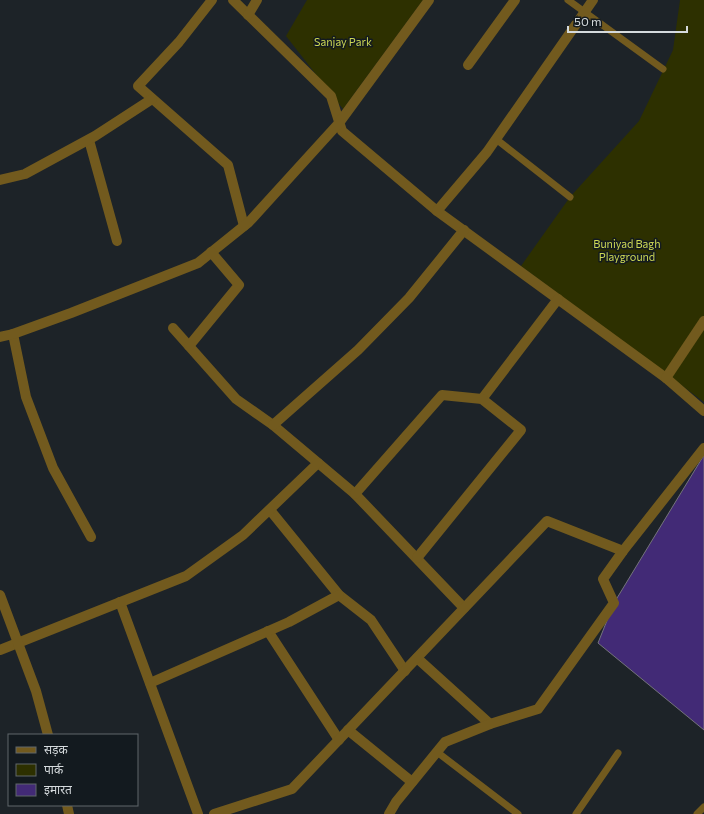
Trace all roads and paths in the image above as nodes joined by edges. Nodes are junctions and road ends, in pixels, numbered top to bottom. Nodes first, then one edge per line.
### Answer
1 (212, 0) edge
2 (233, 0) edge
3 (257, 0) edge
4 (429, 0) edge
5 (514, 0) edge
6 (568, 0) edge
7 (593, 0) edge
8 (584, 12) junction
9 (248, 15) junction
10 (468, 65) dead end
11 (663, 70) dead end
12 (152, 99) junction
13 (339, 122) junction
14 (496, 139) junction
15 (88, 140) junction
16 (0, 180) edge
17 (570, 197) dead end
18 (437, 211) junction
19 (244, 226) junction
20 (464, 230) junction
21 (117, 241) dead end
22 (211, 252) junction
23 (558, 299) junction
24 (704, 321) edge
25 (173, 328) dead end
26 (13, 334) junction
27 (0, 337) edge
28 (189, 346) junction
29 (666, 378) junction
30 (482, 399) junction
31 (704, 411) edge
32 (273, 425) junction
33 (704, 448) edge
34 (318, 463) junction
35 (355, 494) junction
36 (270, 510) junction
37 (91, 538) dead end
38 (623, 551) junction
39 (417, 558) junction
40 (0, 595) edge
41 (339, 595) junction
42 (120, 602) junction
43 (464, 608) junction
44 (268, 631) junction
45 (18, 643) junction
46 (0, 650) edge
47 (417, 658) junction
48 (405, 671) junction
49 (150, 683) junction
50 (490, 724) junction
51 (348, 730) junction
52 (48, 734) edge
53 (339, 740) junction
54 (437, 752) junction
55 (618, 753) dead end
56 (412, 782) junction
57 (704, 807) edge
58 (198, 814) edge
59 (214, 814) edge
60 (389, 814) edge
61 (518, 814) edge
62 (576, 814) edge
63 (697, 814) edge

1 - 12 street
2 - 9 street
3 - 9 street
4 - 13 street
5 - 10 street
6 - 8 lane
7 - 8 street
8 - 11 lane
8 - 14 street
9 - 13 street
12 - 15 street
12 - 19 street
13 - 18 street
13 - 19 street
14 - 17 lane
14 - 18 street
15 - 16 street
15 - 21 street
18 - 20 street
19 - 22 street
20 - 23 street
20 - 32 street
22 - 26 street
22 - 28 street
23 - 29 street
23 - 30 street
24 - 29 street
25 - 28 street
26 - 27 street
26 - 37 street
28 - 32 street
29 - 31 street
30 - 35 street
30 - 39 street
32 - 34 street
33 - 38 street
34 - 35 street
34 - 36 street
35 - 39 street
36 - 41 street
36 - 42 street
38 - 43 street
38 - 50 street
39 - 43 street
40 - 45 street
41 - 44 street
41 - 48 street
42 - 45 street
42 - 49 street
43 - 47 street
44 - 49 street
44 - 53 street
45 - 46 street
45 - 52 street
47 - 48 street
47 - 50 street
48 - 51 street
49 - 58 street
50 - 54 street
51 - 53 street
51 - 56 street
53 - 59 street
54 - 56 street
54 - 61 lane
55 - 62 lane
56 - 60 street
57 - 63 lane

